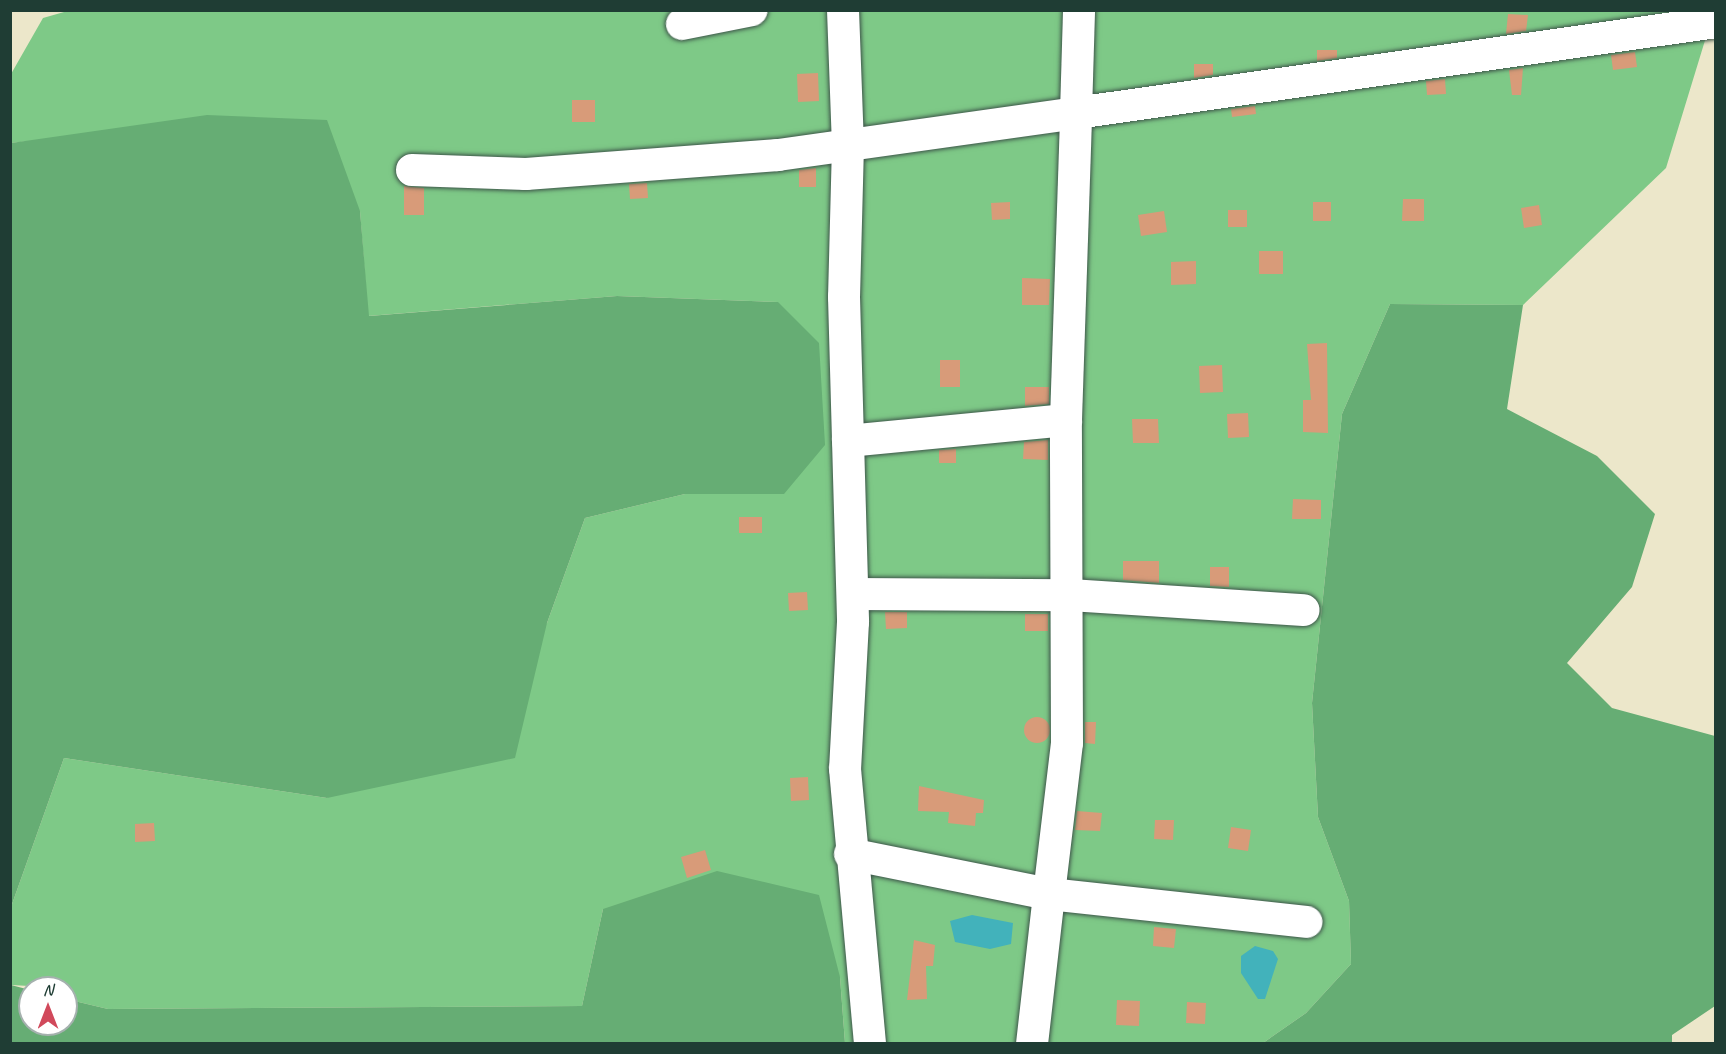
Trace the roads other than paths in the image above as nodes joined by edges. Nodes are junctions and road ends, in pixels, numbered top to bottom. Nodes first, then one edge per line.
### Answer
1 (752, 10) edge
2 (843, 10) edge
3 (1079, 10) edge
4 (1716, 22) edge
5 (682, 24) dead end
6 (1076, 113) junction
7 (848, 145) junction
8 (412, 170) dead end
9 (1066, 420) junction
10 (848, 441) junction
11 (853, 594) junction
12 (1070, 595) junction
13 (1304, 610) dead end
14 (850, 854) junction
15 (1049, 894) junction
16 (1306, 922) dead end
17 (870, 1044) edge
18 (1032, 1044) edge

1 - 5 lane
2 - 7 lane
3 - 6 lane
4 - 6 lane
6 - 7 lane
6 - 9 lane
7 - 8 lane
7 - 10 lane
9 - 10 lane
9 - 12 lane
10 - 11 lane
11 - 12 lane
11 - 14 lane
12 - 13 lane
12 - 15 lane
14 - 15 lane
14 - 17 lane
15 - 16 lane
15 - 18 lane

